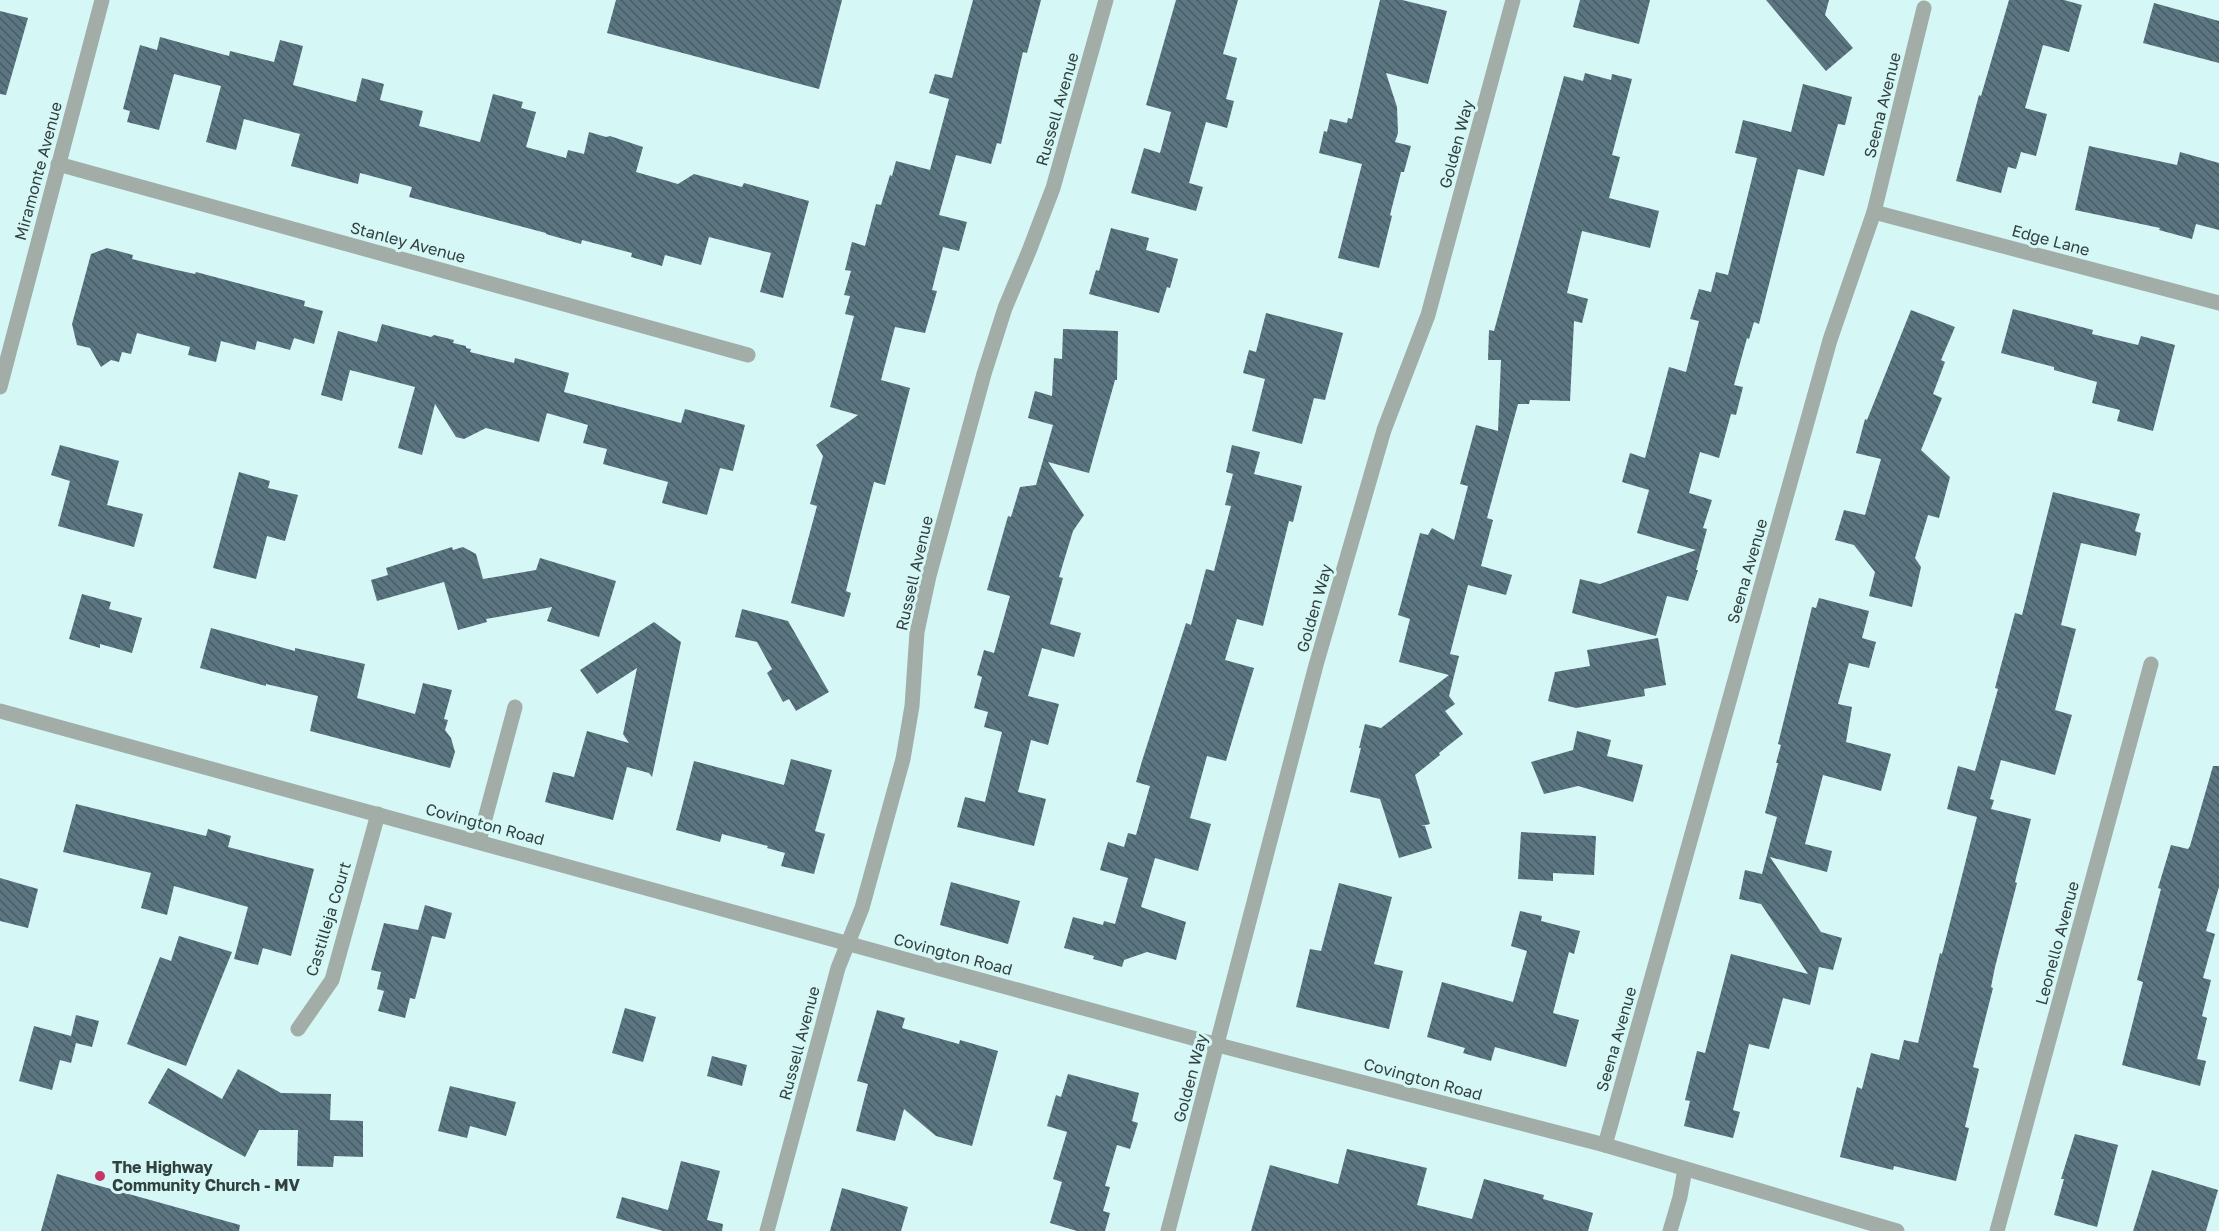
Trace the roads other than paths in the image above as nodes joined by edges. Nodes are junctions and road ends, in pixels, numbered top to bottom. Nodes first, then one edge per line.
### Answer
1 (102, 0) edge
2 (1107, 0) edge
3 (1513, 0) edge
4 (1924, 8) dead end
5 (58, 164) junction
6 (1874, 212) junction
7 (2219, 303) edge
8 (748, 355) dead end
9 (0, 387) edge
10 (2151, 664) dead end
11 (515, 707) dead end
12 (0, 711) edge
13 (378, 814) junction
14 (479, 842) junction
15 (848, 943) junction
16 (298, 1029) dead end
17 (1218, 1045) junction
18 (1605, 1145) junction
19 (1685, 1169) junction
20 (767, 1231) edge
21 (1168, 1231) edge
22 (1670, 1231) edge
23 (1897, 1231) edge
24 (1998, 1231) edge

1 - 5 street, Miramonte Avenue
2 - 15 street, Russell Avenue
3 - 17 street, Golden Way
4 - 6 street, Seena Avenue
5 - 8 street, Stanley Avenue
5 - 9 street, Miramonte Avenue
6 - 7 street, Edge Lane
6 - 18 street, Seena Avenue
10 - 24 street, Leonello Avenue
11 - 14 street
12 - 13 street, Covington Road
13 - 14 street, Covington Road
13 - 16 street, Castilleja Court
14 - 15 street, Covington Road
15 - 17 street, Covington Road
15 - 20 street, Russell Avenue
17 - 18 street, Covington Road
17 - 21 street, Golden Way
18 - 19 street, Covington Road
19 - 22 street
19 - 23 street, Covington Road

